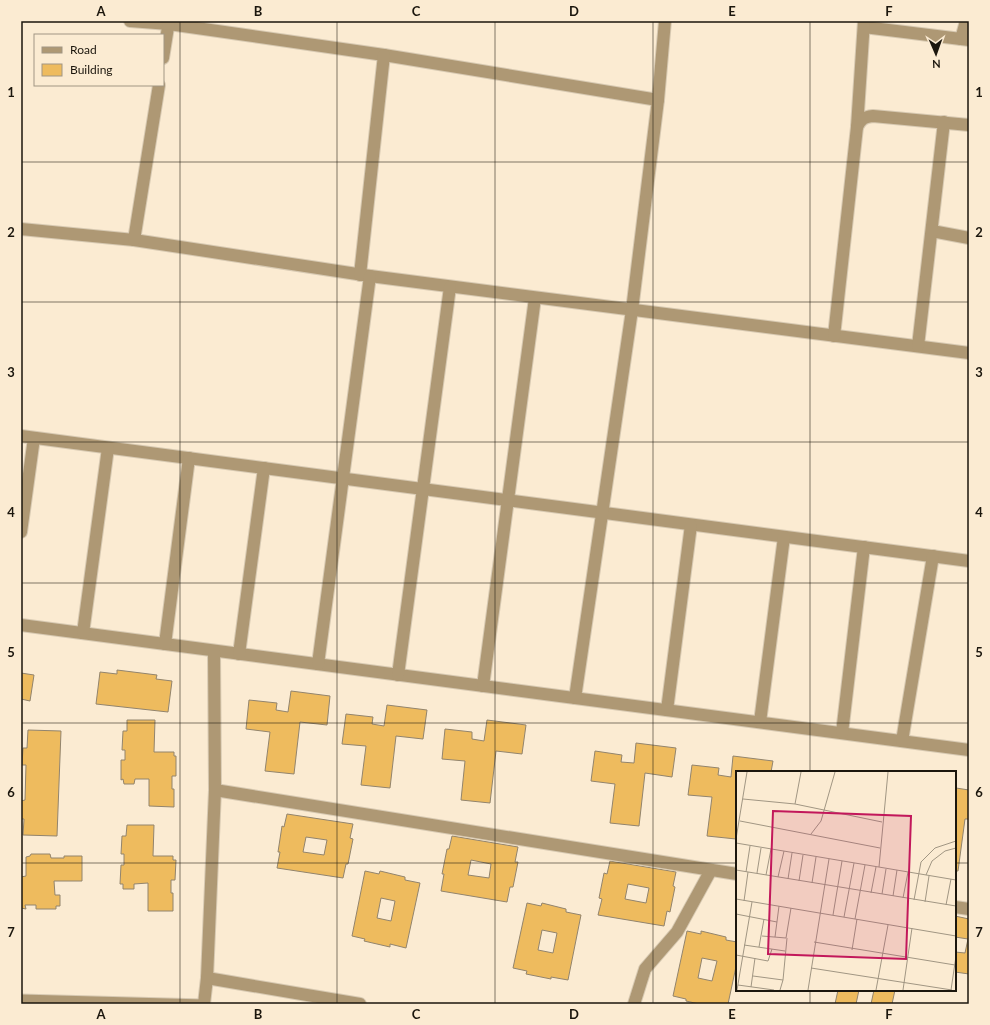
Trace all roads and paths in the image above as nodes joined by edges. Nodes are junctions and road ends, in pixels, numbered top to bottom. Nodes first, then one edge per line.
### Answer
1 (130, 21) edge
2 (665, 21) edge
3 (966, 21) edge
4 (169, 22) edge
5 (864, 24) edge
6 (965, 40) edge
7 (164, 52) edge
8 (384, 55) junction
9 (159, 86) edge
10 (658, 100) junction
11 (944, 122) junction
12 (969, 125) edge
13 (857, 127) junction
14 (21, 229) edge
15 (932, 231) junction
16 (969, 238) edge
17 (134, 240) junction
18 (365, 276) junction
19 (450, 287) junction
20 (535, 298) junction
21 (632, 310) junction
22 (834, 336) junction
23 (918, 346) junction
24 (969, 353) edge
25 (21, 436) edge
26 (34, 438) junction
27 (108, 448) junction
28 (189, 458) junction
29 (264, 468) junction
30 (343, 478) junction
31 (423, 489) junction
32 (508, 500) junction
33 (603, 513) junction
34 (691, 525) junction
35 (21, 532) edge
36 (784, 537) junction
37 (864, 547) junction
38 (933, 556) junction
39 (969, 561) edge
40 (21, 625) edge
41 (83, 633) junction
42 (164, 644) junction
43 (214, 651) junction
44 (239, 654) junction
45 (318, 664) junction
46 (398, 675) junction
47 (483, 686) junction
48 (575, 698) junction
49 (667, 710) junction
50 (760, 722) junction
51 (842, 733) junction
52 (902, 741) junction
53 (969, 750) edge
54 (216, 790) junction
55 (711, 870) junction
56 (736, 874) edge
57 (956, 907) edge
58 (969, 909) edge
59 (207, 978) junction
60 (21, 999) edge
61 (204, 1004) edge
62 (360, 1004) edge
63 (634, 1004) edge

1 - 4 street
2 - 10 street
3 - 6 street
4 - 7 street
4 - 8 street
5 - 6 street
5 - 13 street
8 - 10 street
8 - 18 street
9 - 17 street
10 - 21 street
11 - 12 street
11 - 13 street
11 - 15 street
13 - 22 street
14 - 17 street
15 - 16 street
15 - 23 street
17 - 18 street
18 - 19 street
18 - 30 street
19 - 20 street
19 - 31 street
20 - 21 street
20 - 32 street
21 - 22 street
21 - 33 street
22 - 23 street
23 - 24 street
25 - 26 street
26 - 27 street
26 - 35 street
27 - 28 street
27 - 41 street
28 - 29 street
28 - 42 street
29 - 30 street
29 - 44 street
30 - 31 street
30 - 45 street
31 - 32 street
31 - 46 street
32 - 33 street
32 - 47 street
33 - 34 street
33 - 48 street
34 - 36 street
34 - 49 street
36 - 37 street
36 - 50 street
37 - 38 street
37 - 51 street
38 - 39 street
38 - 52 street
40 - 41 street
41 - 42 street
42 - 43 street
43 - 44 street
43 - 54 street
44 - 45 street
45 - 46 street
46 - 47 street
47 - 48 street
48 - 49 street
49 - 50 street
50 - 51 street
51 - 52 street
52 - 53 street
54 - 55 street
54 - 59 street
55 - 56 street
55 - 63 street
57 - 58 street
59 - 61 street
59 - 62 street
60 - 61 lane

